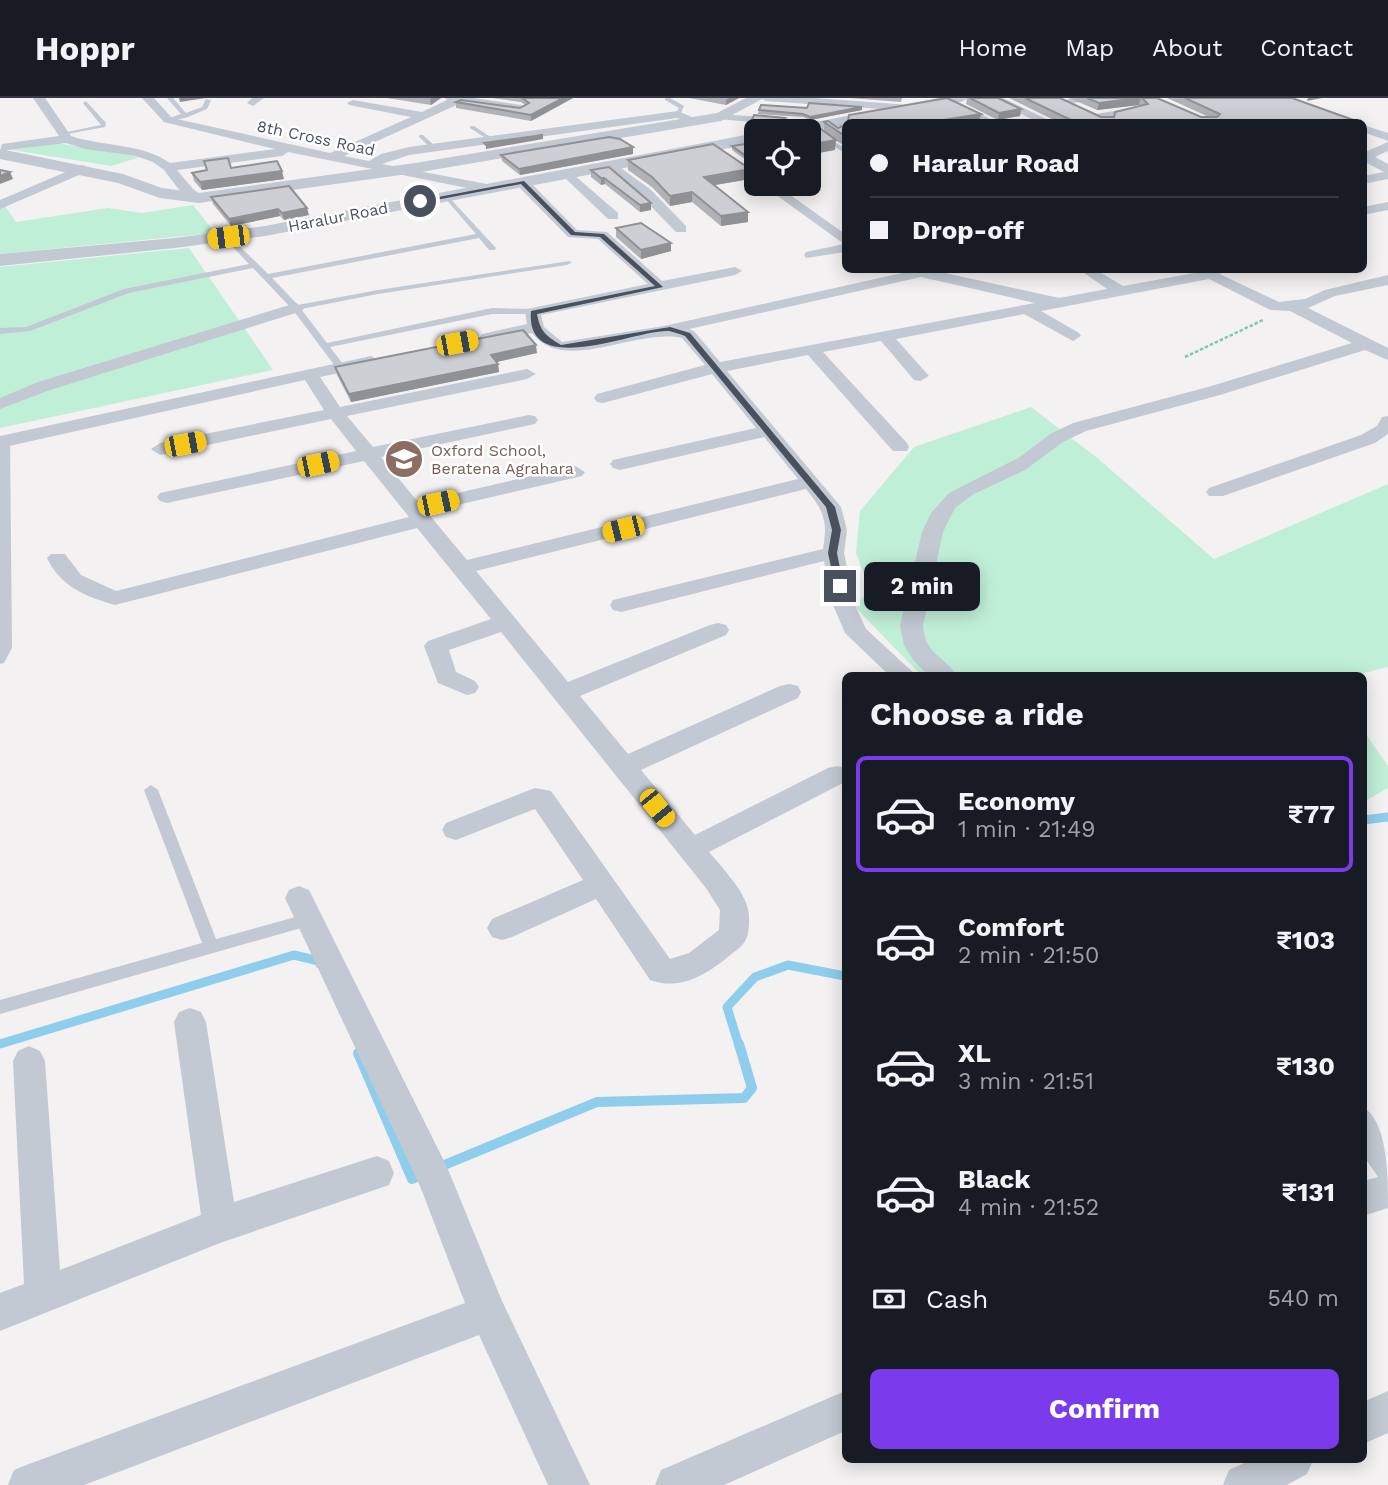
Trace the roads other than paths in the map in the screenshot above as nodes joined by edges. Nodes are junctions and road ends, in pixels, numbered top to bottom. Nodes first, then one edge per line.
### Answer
1 (39, 98) edge
2 (148, 98) edge
3 (170, 98) edge
4 (458, 98) edge
5 (757, 98) edge
6 (766, 98) edge
7 (994, 98) edge
8 (1090, 98) edge
9 (667, 99) edge
10 (954, 99) edge
11 (208, 100) dead end
12 (1058, 100) edge
13 (86, 103) dead end
14 (353, 103) dead end
15 (521, 108) edge
16 (910, 108) junction
17 (1138, 110) edge
18 (678, 114) junction
19 (186, 116) junction
20 (426, 116) junction
21 (720, 117) junction
22 (878, 117) edge
23 (748, 119) edge
24 (985, 119) edge
25 (1040, 119) edge
26 (1100, 119) edge
27 (1106, 119) edge
28 (168, 120) junction
29 (694, 121) junction
30 (842, 126) edge
31 (472, 127) dead end
32 (821, 127) edge
33 (1367, 129) edge
34 (65, 136) junction
35 (421, 136) dead end
36 (503, 136) junction
37 (821, 136) edge
38 (1388, 137) edge
39 (489, 138) junction
40 (744, 140) edge
41 (713, 145) junction
42 (1388, 146) edge
43 (433, 147) junction
44 (842, 149) edge
45 (293, 150) junction
46 (522, 150) junction
47 (1, 153) edge
48 (1367, 156) edge
49 (332, 157) junction
50 (1367, 158) edge
51 (735, 161) edge
52 (611, 165) junction
53 (370, 166) junction
54 (169, 167) junction
55 (82, 169) junction
56 (1388, 169) edge
57 (396, 171) junction
58 (567, 173) junction
59 (1388, 175) edge
60 (1367, 179) edge
61 (522, 182) junction
62 (487, 188) junction
63 (446, 196) junction
64 (784, 196) edge
65 (200, 198) junction
66 (0, 205) edge
67 (1388, 206) edge
68 (1367, 210) edge
69 (613, 216) dead end
70 (681, 229) dead end
71 (482, 235) junction
72 (228, 237) junction
73 (842, 238) edge
74 (492, 248) dead end
75 (842, 249) edge
76 (811, 255) dead end
77 (0, 260) edge
78 (567, 262) dead end
79 (254, 265) junction
80 (735, 271) dead end
81 (905, 273) edge
82 (922, 273) edge
83 (1092, 273) edge
84 (1201, 273) edge
85 (1208, 273) edge
86 (265, 277) junction
87 (1388, 280) edge
88 (1368, 284) junction
89 (660, 287) junction
90 (1120, 291) junction
91 (1388, 293) edge
92 (1059, 303) junction
93 (1293, 306) junction
94 (296, 307) junction
95 (1027, 309) junction
96 (534, 320) junction
97 (670, 329) junction
98 (0, 331) edge
99 (885, 336) junction
100 (1073, 336) dead end
101 (470, 340) edge
102 (1367, 344) junction
103 (324, 345) junction
104 (812, 350) junction
105 (1388, 355) edge
106 (393, 357) edge
107 (341, 368) junction
108 (715, 368) junction
109 (309, 373) junction
110 (527, 373) dead end
111 (920, 376) dead end
112 (603, 398) dead end
113 (337, 414) junction
114 (529, 420) dead end
115 (1388, 421) edge
116 (2, 423) edge
117 (766, 431) junction
118 (901, 447) dead end
119 (160, 449) dead end
120 (369, 454) junction
121 (621, 464) dead end
122 (575, 472) dead end
123 (810, 482) junction
124 (1216, 492) dead end
125 (167, 497) dead end
126 (3, 500) edge
127 (418, 514) junction
128 (833, 553) junction
129 (58, 558) dead end
130 (3, 566) edge
131 (462, 568) junction
132 (621, 605) dead end
133 (506, 622) junction
134 (718, 630) dead end
135 (0, 660) edge
136 (900, 672) edge
137 (940, 672) edge
138 (467, 687) dead end
139 (789, 692) dead end
140 (564, 693) junction
141 (624, 767) junction
142 (837, 775) dead end
143 (151, 790) dead end
144 (456, 830) dead end
145 (691, 849) junction
146 (602, 884) junction
147 (304, 908) joint
148 (502, 928) dead end
149 (211, 947) junction
150 (0, 1007) edge
151 (190, 1022) dead end
152 (29, 1061) dead end
153 (1367, 1130) edge
154 (1388, 1164) edge
155 (377, 1173) dead end
156 (1388, 1191) edge
157 (1367, 1198) edge
158 (220, 1225) junction
159 (43, 1295) junction
160 (0, 1312) edge
161 (488, 1313) junction
162 (1388, 1411) edge
163 (842, 1412) edge
164 (1367, 1422) edge
165 (1287, 1463) edge
166 (29, 1485) edge
167 (569, 1485) edge
168 (676, 1485) edge
169 (1244, 1485) edge

1 - 34 street
2 - 28 street
3 - 19 lane
4 - 15 street
4 - 20 street
5 - 21 street
6 - 16 street
7 - 25 street
8 - 12 street
9 - 18 lane
10 - 16 street
10 - 24 street
11 - 19 lane
12 - 26 street
13 - 34 lane
14 - 20 street
16 - 22 street
17 - 27 street
18 - 29 street
18 - 36 street
19 - 28 lane
20 - 49 street
21 - 23 street
21 - 29 street
28 - 45 street, 8th Cross Road
29 - 46 street
30 - 32 street
31 - 39 lane
33 - 38 street
34 - 47 street
34 - 54 street
35 - 43 lane
36 - 39 street
36 - 46 street
37 - 44 lane
39 - 43 street
40 - 41 street, Haralur Road
41 - 51 street
41 - 52 street, Haralur Road
42 - 48 street
43 - 53 street
45 - 49 street, 8th Cross Road
45 - 54 street
46 - 57 street
47 - 55 street
49 - 53 street, 8th Cross Road
50 - 56 street
52 - 58 street, Haralur Road
52 - 70 street
53 - 57 street, 8th Cross Road
54 - 65 street
55 - 65 street
55 - 66 street
57 - 62 street, 8th Cross Road
57 - 65 street
58 - 61 street, Haralur Road
58 - 69 street
59 - 60 street
61 - 62 street, Haralur Road
61 - 89 street
62 - 63 street, Haralur Road
63 - 71 lane
63 - 72 street, Haralur Road
64 - 73 street
65 - 72 street
67 - 68 street
71 - 74 lane
71 - 86 lane
72 - 77 street, Haralur Road
72 - 79 lane
75 - 76 street
78 - 94 lane
79 - 86 lane
79 - 98 lane
80 - 89 street
81 - 97 street
82 - 92 street
83 - 90 street
84 - 90 street
85 - 93 street
86 - 94 lane
87 - 88 street
88 - 91 street
88 - 93 street
89 - 96 street
90 - 92 street
92 - 95 street
93 - 102 street
94 - 103 lane
94 - 116 street
95 - 99 street
95 - 100 street
96 - 97 street
96 - 101 street
96 - 103 lane
97 - 108 street
99 - 104 street
99 - 111 street
102 - 105 street
102 - 137 street
103 - 107 lane
104 - 108 street
104 - 118 street
106 - 107 street
107 - 109 street
108 - 112 street
108 - 117 street
109 - 113 street
109 - 116 street
110 - 113 street
113 - 119 street
113 - 120 street
114 - 120 street
115 - 124 street
116 - 126 lane
117 - 121 street
117 - 123 street
120 - 125 street
120 - 127 street
122 - 127 street
123 - 128 street
123 - 131 street
126 - 130 lane
127 - 129 street
127 - 131 street
128 - 132 street
128 - 136 street
130 - 135 lane
131 - 133 street
133 - 138 street
133 - 140 street
134 - 140 street
139 - 141 street
140 - 141 street
141 - 145 street
142 - 145 street
143 - 149 lane
144 - 146 street
145 - 146 street
146 - 148 street
147 - 149 lane
147 - 161 street
149 - 150 lane
151 - 158 street
152 - 159 street
153 - 154 street
155 - 158 street
156 - 157 street
158 - 159 street
159 - 160 street
161 - 166 street
161 - 167 street
162 - 164 street
163 - 168 street
165 - 169 street

